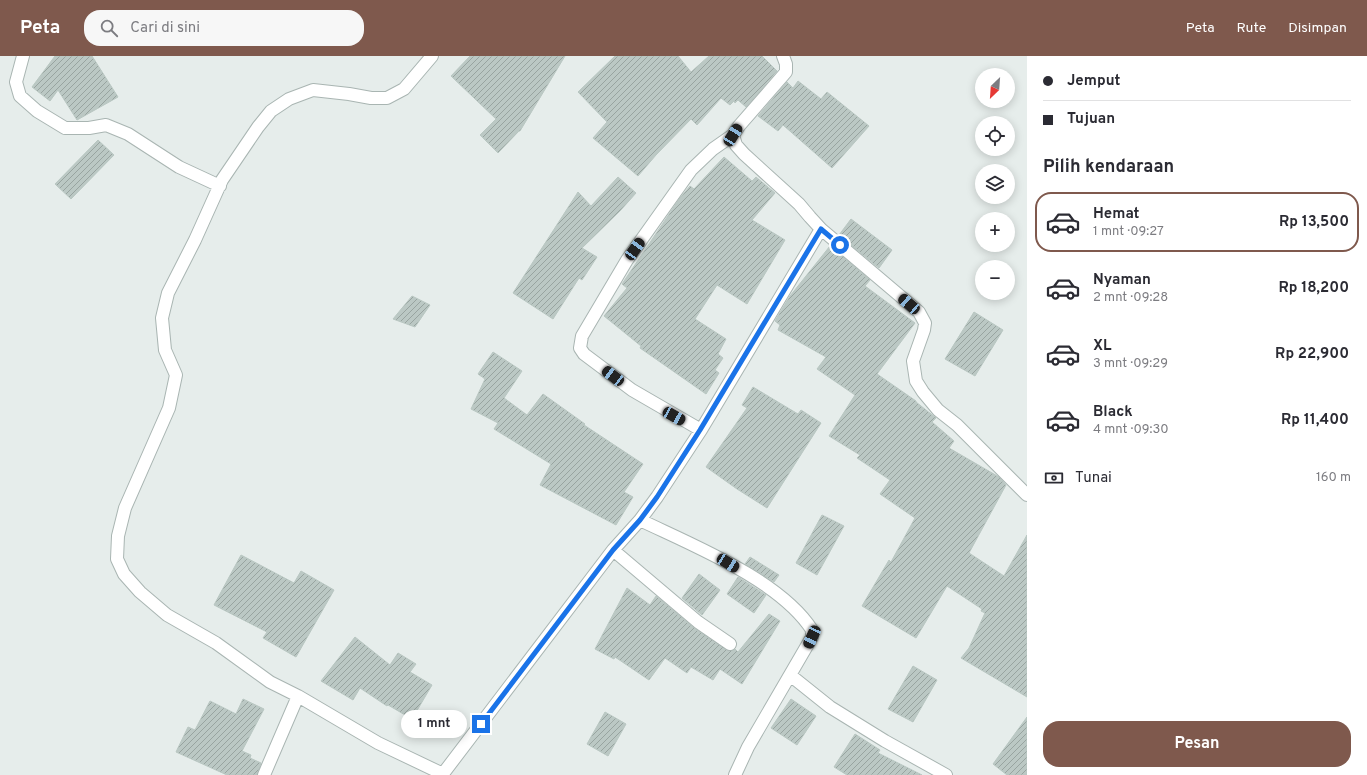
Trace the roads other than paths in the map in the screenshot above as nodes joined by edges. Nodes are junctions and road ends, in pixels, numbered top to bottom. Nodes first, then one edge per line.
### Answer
1 (23, 56) edge
2 (432, 56) edge
3 (784, 56) edge
4 (733, 135) junction
5 (220, 186) junction
6 (821, 229) junction
7 (700, 430) junction
8 (1027, 495) edge
9 (640, 520) junction
10 (613, 550) junction
11 (730, 644) dead end
12 (790, 675) junction
13 (298, 696) junction
14 (443, 774) edge
15 (264, 775) edge
16 (734, 775) edge
17 (946, 775) edge

1 - 5 street
2 - 5 street
3 - 4 street
4 - 6 street
4 - 7 street
5 - 13 street
6 - 7 street
6 - 8 street
7 - 9 street
9 - 10 street
9 - 12 street
10 - 11 street
10 - 14 street
12 - 16 street
12 - 17 street
13 - 14 street
13 - 15 street

